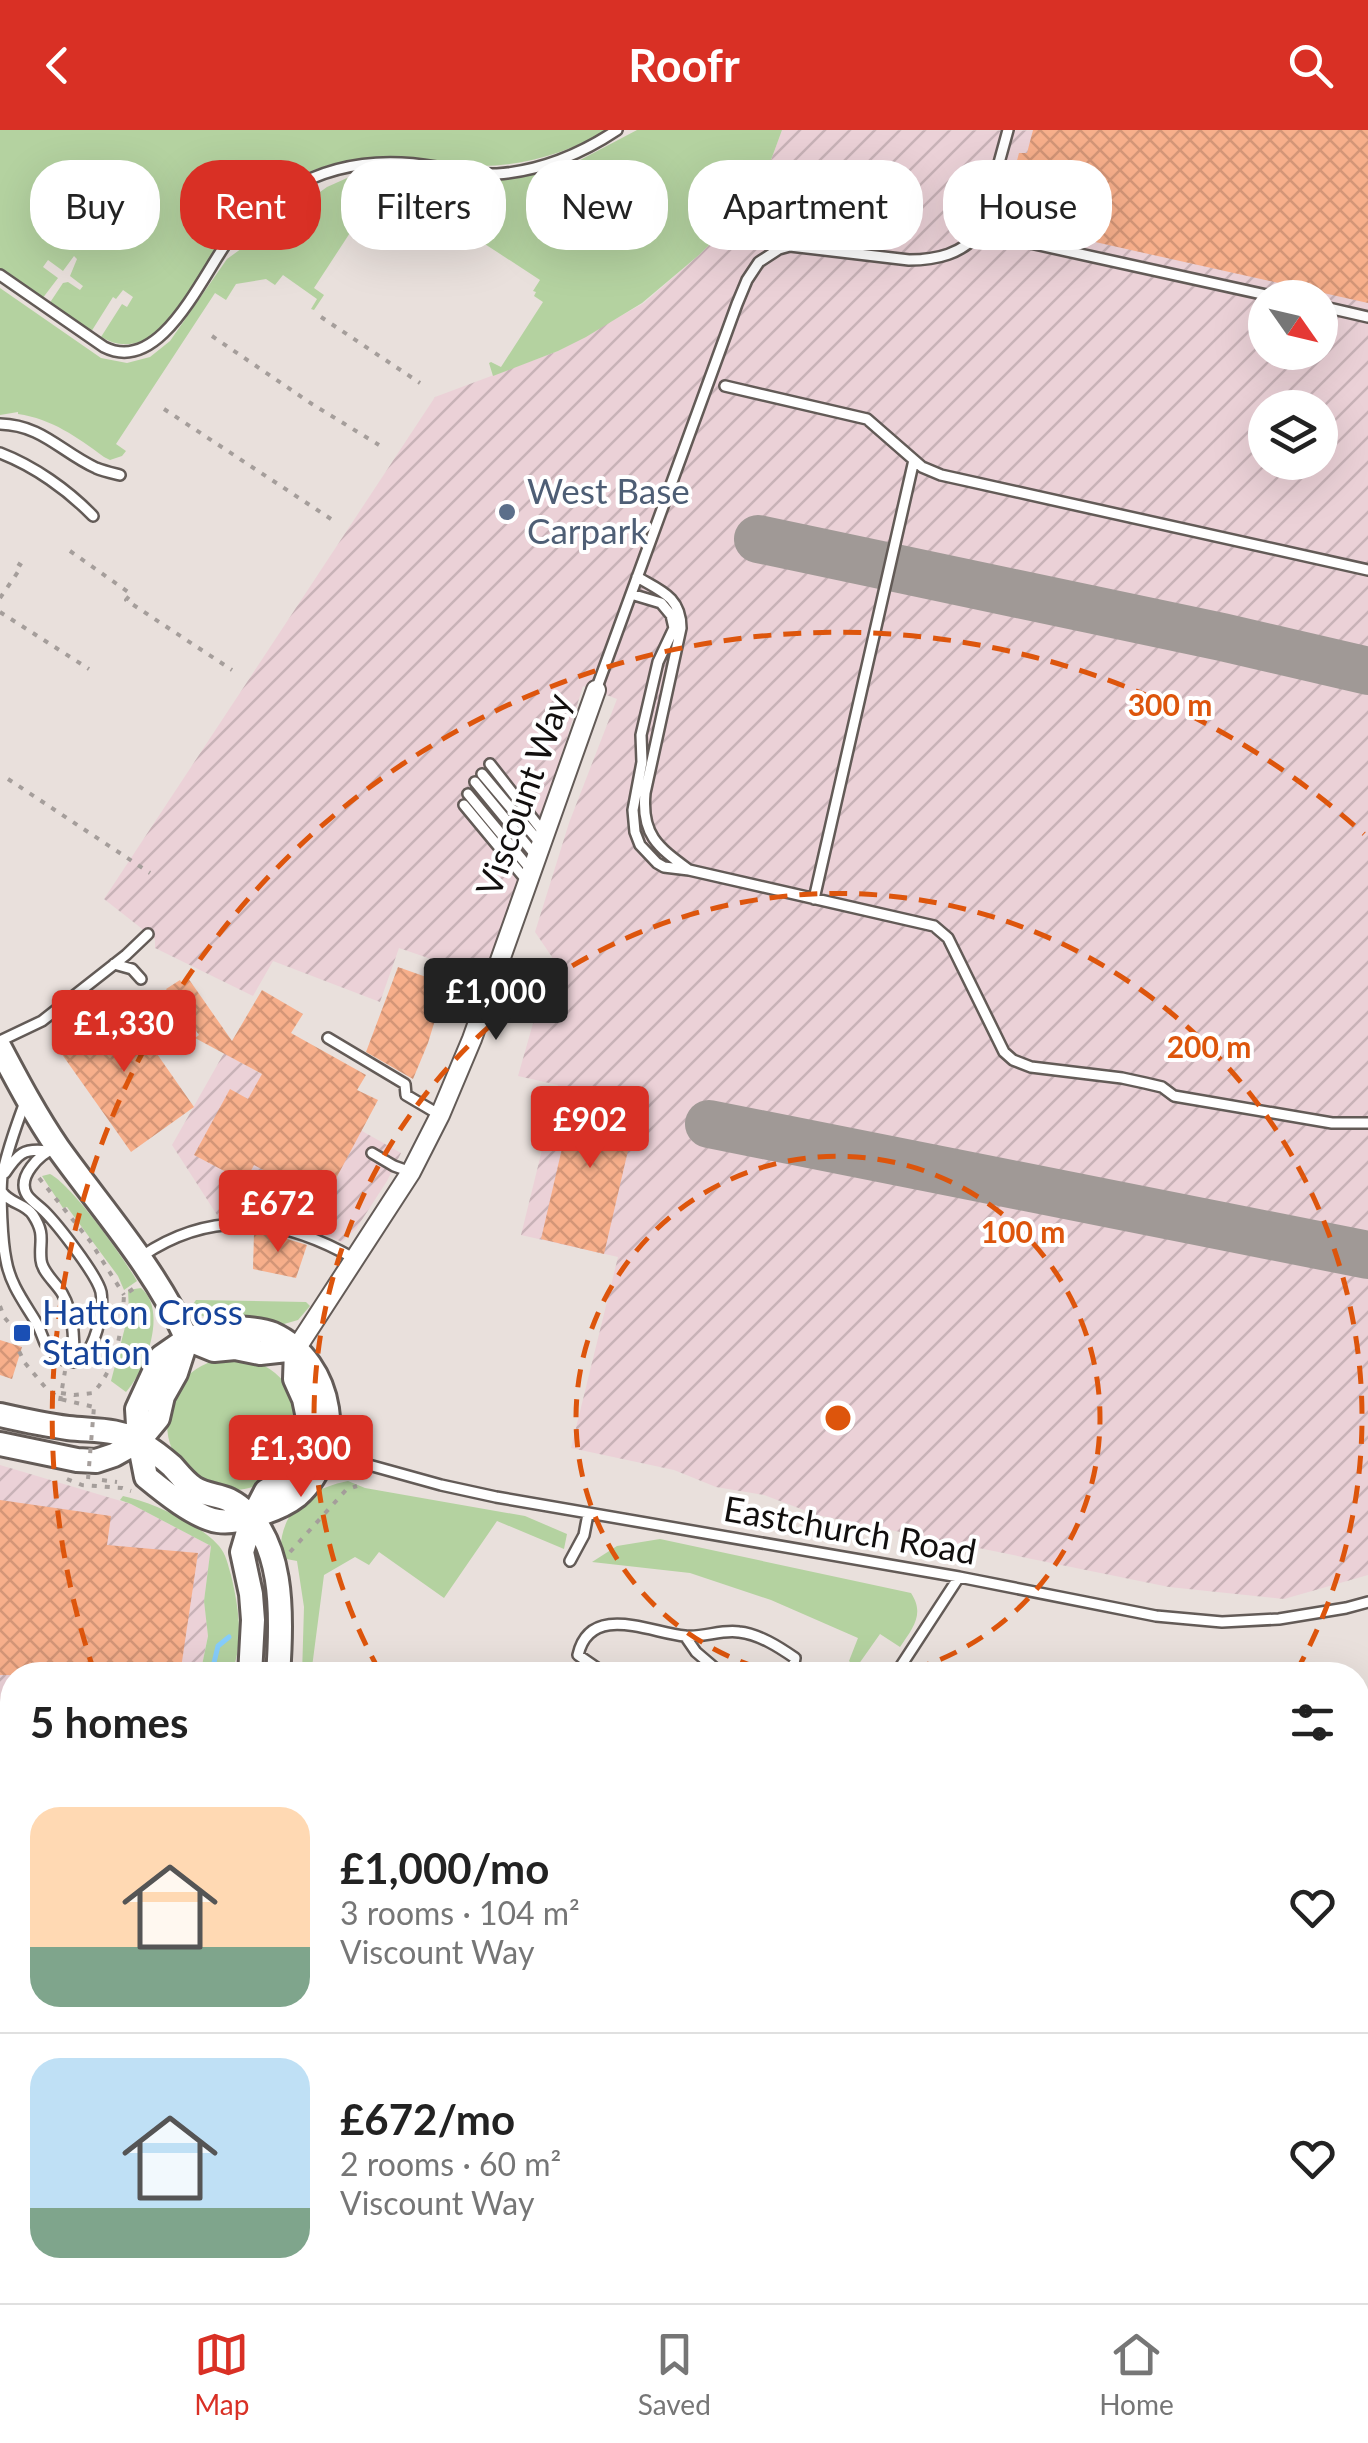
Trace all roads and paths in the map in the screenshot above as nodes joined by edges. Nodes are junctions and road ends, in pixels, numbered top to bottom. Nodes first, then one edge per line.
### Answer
1 (617, 130) edge
2 (1008, 130) edge
3 (1000, 160) edge
4 (957, 250) edge
5 (1062, 250) edge
6 (0, 275) edge
7 (1248, 291) edge
8 (1338, 310) edge
9 (321, 317) dead end
10 (1368, 317) edge
11 (212, 336) dead end
12 (420, 383) dead end
13 (725, 386) dead end
14 (164, 409) dead end
15 (0, 424) edge
16 (379, 445) dead end
17 (0, 453) edge
18 (914, 460) junction
19 (120, 476) dead end
20 (93, 516) dead end
21 (331, 519) dead end
22 (70, 551) dead end
23 (14, 561) dead end
24 (1368, 570) edge
25 (637, 577) junction
26 (631, 594) junction
27 (0, 598) edge
28 (0, 612) edge
29 (89, 669) dead end
30 (232, 670) dead end
31 (596, 690) joint
32 (490, 764) dead end
33 (8, 778) dead end
34 (478, 778) dead end
35 (466, 799) dead end
36 (536, 857) junction
37 (689, 870) junction
38 (150, 873) dead end
39 (814, 899) junction
40 (148, 934) dead end
41 (114, 964) junction
42 (142, 979) dead end
43 (328, 1038) dead end
44 (0, 1044) edge
45 (26, 1098) junction
46 (440, 1115) junction
47 (1368, 1124) edge
48 (52, 1149) junction
49 (372, 1153) dead end
50 (411, 1172) junction
51 (2, 1179) edge
52 (2, 1192) edge
53 (354, 1259) junction
54 (147, 1266) junction
55 (0, 1306) edge
56 (187, 1339) junction
57 (296, 1349) junction
58 (70, 1361) junction
59 (61, 1396) junction
60 (0, 1415) edge
61 (139, 1441) junction
62 (0, 1444) edge
63 (326, 1454) junction
64 (66, 1479) dead end
65 (88, 1479) dead end
66 (356, 1486) dead end
67 (141, 1495) dead end
68 (588, 1514) junction
69 (252, 1518) junction
70 (292, 1548) dead end
71 (570, 1561) dead end
72 (959, 1577) junction
73 (1368, 1602) edge
74 (685, 1636) junction
75 (251, 1662) edge
76 (278, 1662) edge
77 (589, 1662) edge
78 (708, 1662) edge
79 (794, 1662) edge
80 (903, 1662) edge

1 - 6 lane
2 - 3 lane
4 - 25 lane
5 - 7 lane
8 - 10 lane
9 - 12 path
11 - 16 path
13 - 18 lane
14 - 21 path
15 - 19 lane
17 - 20 lane
18 - 24 lane
18 - 39 lane
22 - 30 path
23 - 27 path
25 - 26 lane
25 - 37 lane
26 - 31 lane
26 - 37 lane
28 - 29 path
31 - 36 street, Viscount Way
32 - 36 lane
33 - 38 path
34 - 36 lane
35 - 36 lane
36 - 46 street, Viscount Way
37 - 39 lane
39 - 47 lane
40 - 41 lane
41 - 42 lane
41 - 44 lane
43 - 46 lane
44 - 45 street
45 - 48 street
45 - 51 lane
46 - 50 street, Viscount Way
48 - 51 lane
48 - 54 street
48 - 58 lane
49 - 50 lane
50 - 53 street, Viscount Way
51 - 52 lane
52 - 58 lane
52 - 58 lane
53 - 54 lane
53 - 57 street, Viscount Way
54 - 56 street
54 - 59 path
55 - 59 path
56 - 57 street
56 - 61 street
57 - 63 street
58 - 59 path
59 - 65 path, bridge
60 - 61 street
61 - 62 street
61 - 69 street
63 - 68 lane, Eastchurch Road
63 - 69 street
64 - 67 path
66 - 70 path
68 - 71 lane
68 - 72 lane, Eastchurch Road
69 - 75 street
69 - 76 street
72 - 73 lane, Eastchurch Road
72 - 80 lane
74 - 77 lane
74 - 78 lane
74 - 79 lane

